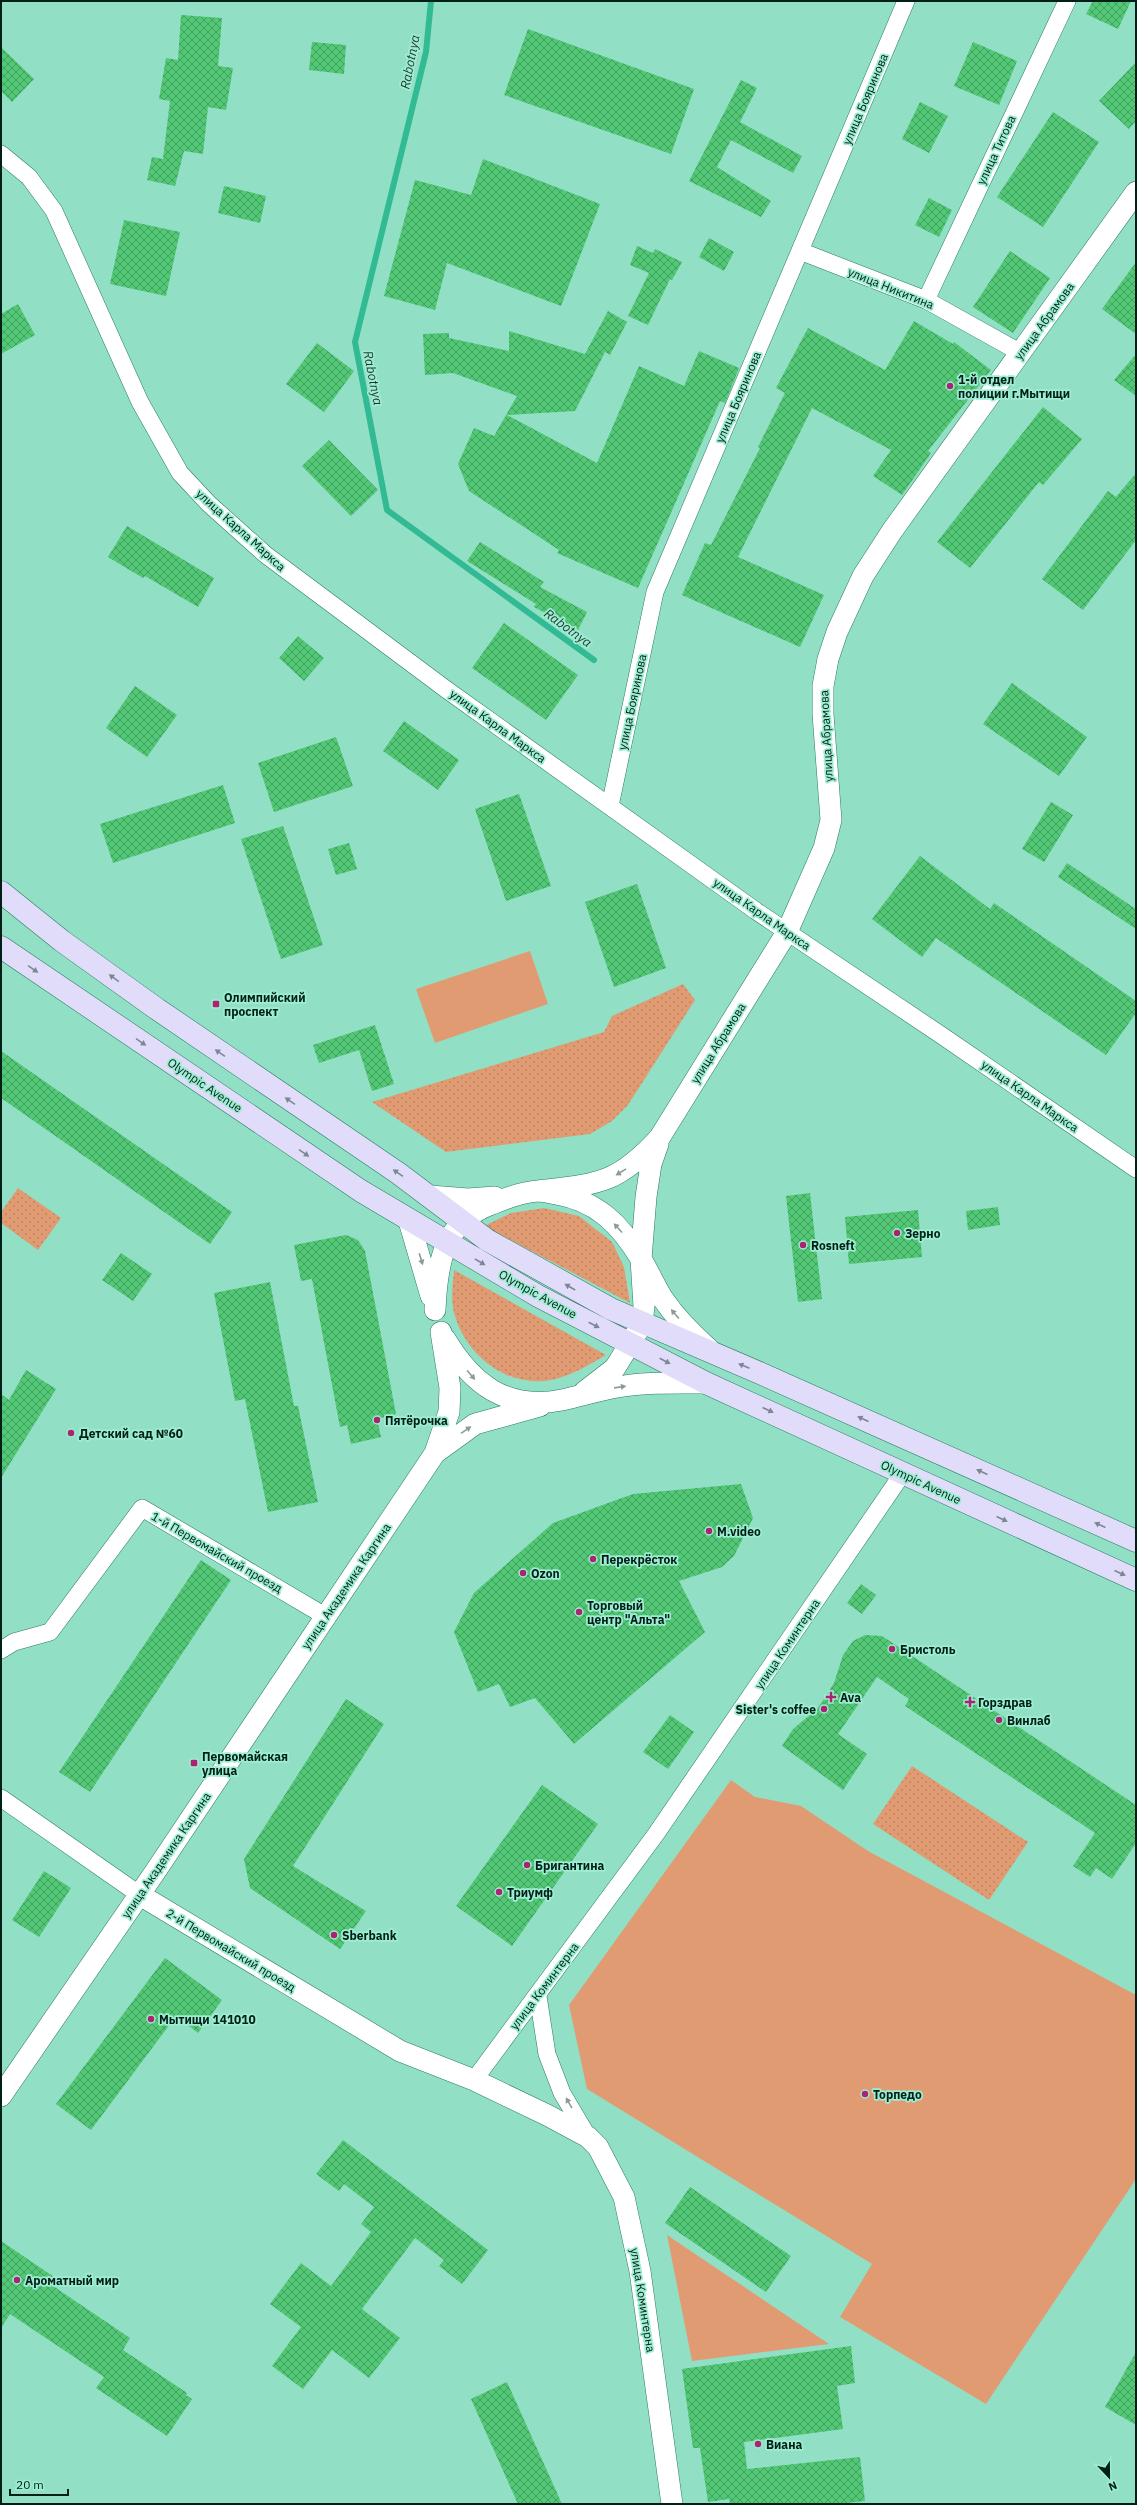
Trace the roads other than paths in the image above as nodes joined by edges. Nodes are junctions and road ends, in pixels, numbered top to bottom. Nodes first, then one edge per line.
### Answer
1 (906, 1) edge
2 (1067, 1) edge
3 (1, 154) edge
4 (1136, 192) edge
5 (800, 251) junction
6 (926, 300) junction
7 (1021, 353) junction
8 (610, 806) junction
9 (1, 892) edge
10 (1, 904) edge
11 (787, 932) junction
12 (62, 941) junction
13 (1, 947) edge
14 (660, 1137) junction
15 (1136, 1169) edge
16 (538, 1191) junction
17 (430, 1196) junction
18 (510, 1197) junction
19 (409, 1222) junction
20 (461, 1222) junction
21 (447, 1242) junction
22 (641, 1259) junction
23 (435, 1310) junction
24 (642, 1324) junction
25 (441, 1332) junction
26 (631, 1343) junction
27 (712, 1352) junction
28 (706, 1383) junction
29 (582, 1394) junction
30 (561, 1400) junction
31 (435, 1453) junction
32 (903, 1473) junction
33 (1136, 1541) edge
34 (1136, 1580) edge
35 (326, 1616) junction
36 (1, 1650) edge
37 (1, 1798) edge
38 (140, 1895) junction
39 (538, 1996) junction
40 (474, 2080) junction
41 (1, 2096) edge
42 (588, 2137) junction
43 (672, 2504) edge

1 - 5 street, улица Бояринова
2 - 6 street, улица Титова
3 - 8 street, улица Карла Маркса
4 - 7 street, улица Абрамова
5 - 6 street, улица Никитина
5 - 8 street, улица Бояринова
6 - 7 street, улица Никитина
7 - 11 street, улица Абрамова
8 - 11 street, улица Карла Маркса
9 - 12 main road
10 - 12 main road
11 - 14 street, улица Абрамова
11 - 15 street, улица Карла Маркса
17 -> 12 main road, Olympic Avenue
13 -> 19 main road, Olympic Avenue
14 -> 16 street
14 - 22 street
16 - 18 street, Olympic Avenue
22 -> 16 street, Olympic Avenue
17 - 18 street, Olympic Avenue
17 - 20 main road, Olympic Avenue
18 - 20 street, Olympic Avenue
19 - 21 main road, Olympic Avenue
19 -> 23 street, Olympic Avenue
20 - 21 street, Olympic Avenue
24 -> 20 main road, Olympic Avenue
21 - 23 street, Olympic Avenue
21 -> 26 main road, Olympic Avenue
22 - 24 street, Olympic Avenue
27 -> 22 street, Olympic Avenue
23 - 25 street, Olympic Avenue
24 - 26 street, Olympic Avenue
24 - 27 main road, Olympic Avenue
25 -> 30 street, Olympic Avenue
25 - 31 street
26 -> 28 main road, Olympic Avenue
26 - 29 street, Olympic Avenue
33 -> 27 main road, Olympic Avenue
29 -> 28 street, Olympic Avenue
28 -> 32 main road, Olympic Avenue
29 - 30 street, Olympic Avenue
31 -> 30 street
31 - 35 street, улица Академика Каргина
32 -> 34 main road, Olympic Avenue
32 - 39 street, улица Коминтерна
35 - 36 street, 1-й Первомайский проезд
35 - 38 street, улица Академика Каргина
37 - 38 street, 2-й Первомайский проезд
38 - 40 street, 2-й Первомайский проезд
38 - 41 street, улица Академика Каргина
39 - 40 street, улица Коминтерна
42 -> 39 street
40 - 42 street, улица Коминтерна
42 - 43 street, улица Коминтерна

